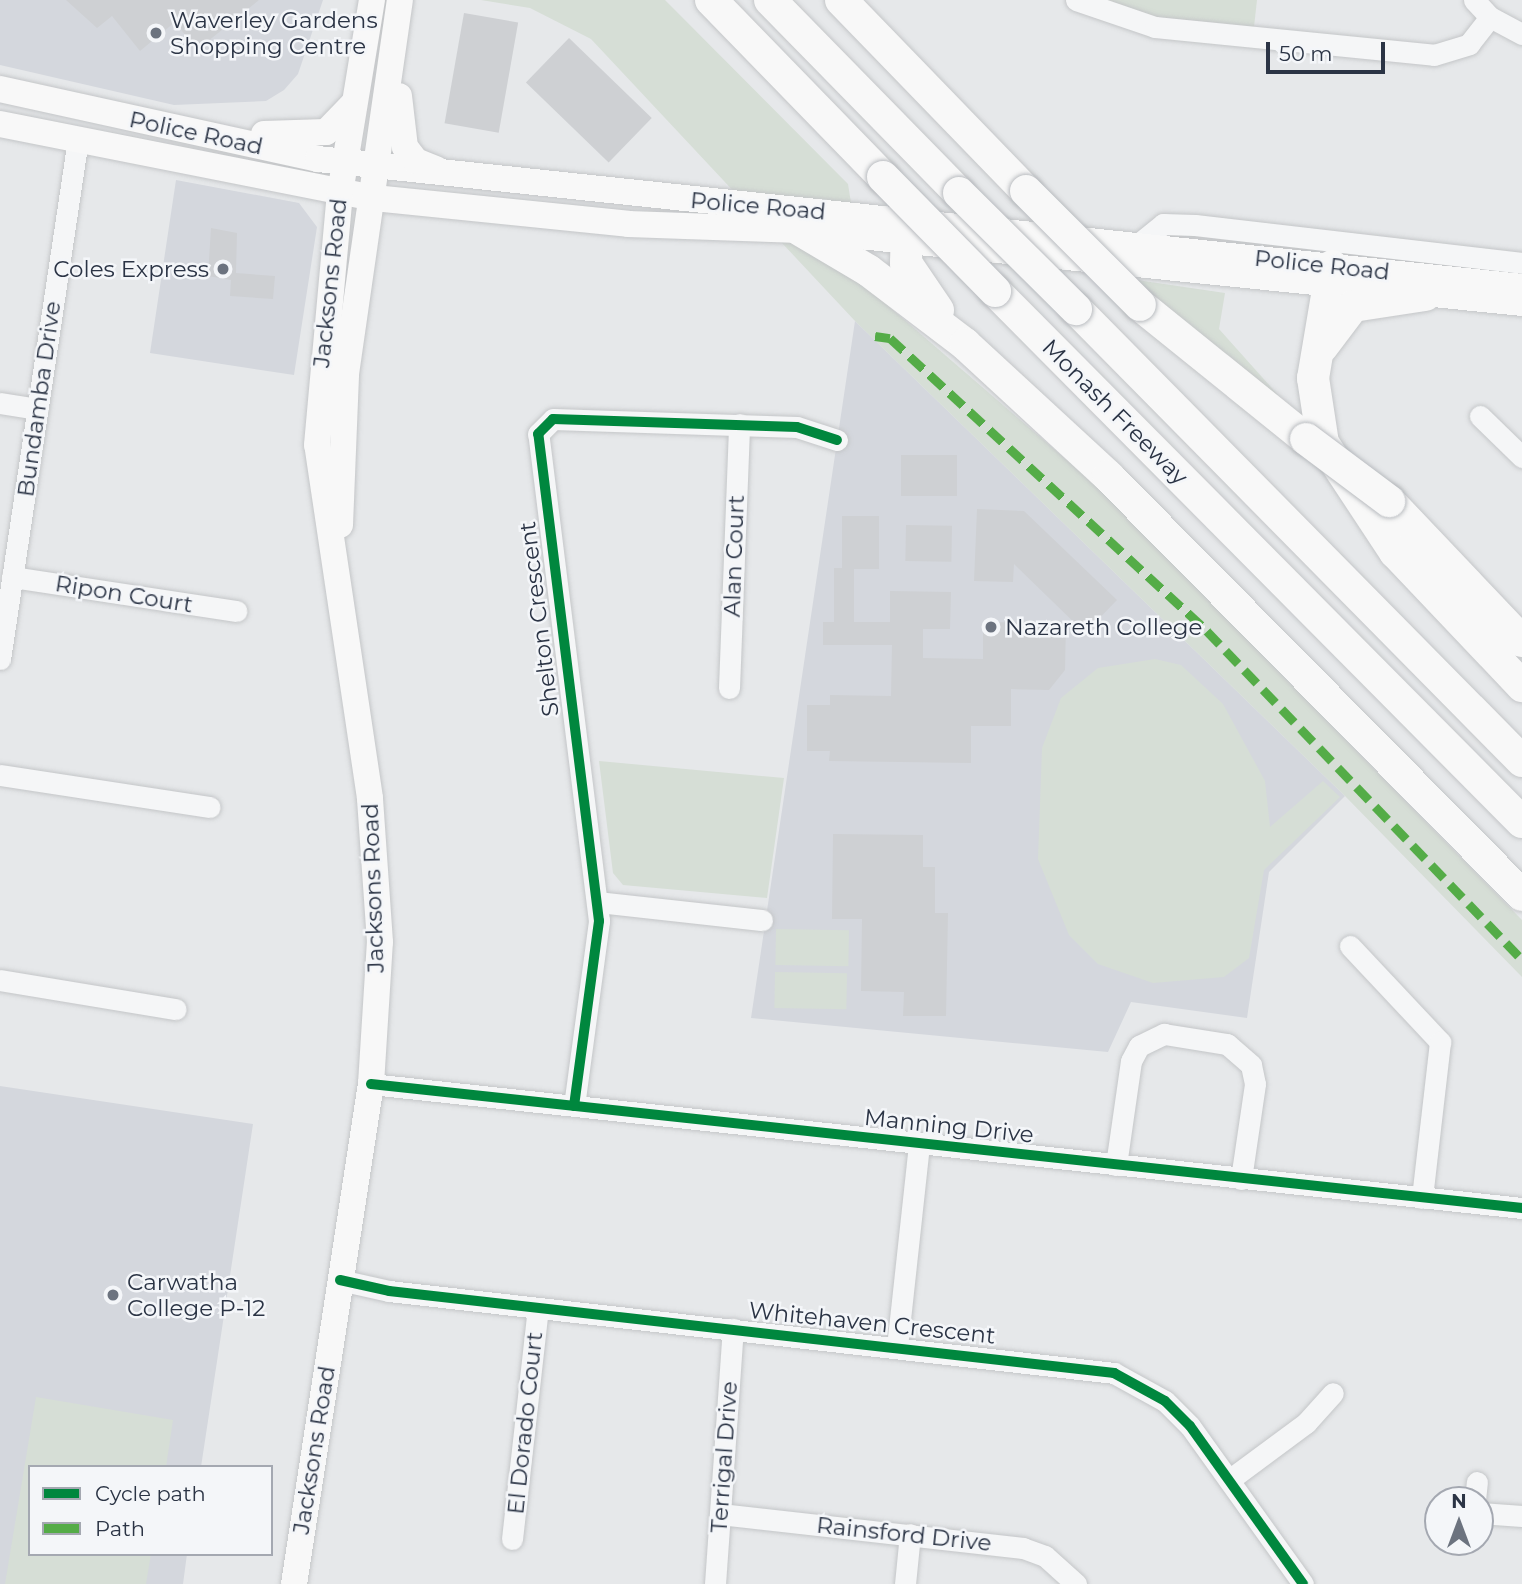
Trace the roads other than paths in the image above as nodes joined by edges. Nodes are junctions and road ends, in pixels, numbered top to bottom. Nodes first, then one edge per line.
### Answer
1 (372, 0) edge
2 (400, 0) edge
3 (711, 0) edge
4 (770, 0) edge
5 (841, 0) edge
6 (1076, 0) edge
7 (1474, 0) edge
8 (1490, 17) junction
9 (395, 32) junction
10 (1522, 34) edge
11 (0, 89) edge
12 (354, 103) junction
13 (133, 119) junction
14 (0, 124) edge
15 (78, 139) junction
16 (344, 162) junction
17 (377, 166) junction
18 (446, 174) junction
19 (588, 190) junction
20 (340, 193) junction
21 (374, 198) junction
22 (628, 224) junction
23 (800, 230) junction
24 (907, 231) junction
25 (1136, 246) junction
26 (1522, 263) edge
27 (1331, 276) junction
28 (1522, 287) edge
29 (1424, 295) junction
30 (1522, 303) edge
31 (965, 344) junction
32 (1313, 378) junction
33 (0, 403) edge
34 (38, 409) junction
35 (1480, 416) dead end
36 (739, 424) junction
37 (837, 440) dead end
38 (1522, 457) edge
39 (338, 566) junction
40 (12, 577) junction
41 (236, 611) dead end
42 (1522, 641) edge
43 (0, 659) edge
44 (1522, 686) edge
45 (729, 688) dead end
46 (1431, 731) junction
47 (1522, 761) edge
48 (0, 775) edge
49 (210, 807) dead end
50 (1522, 822) edge
51 (1522, 836) edge
52 (1522, 895) edge
53 (598, 902) junction
54 (762, 920) dead end
55 (1350, 946) dead end
56 (0, 980) edge
57 (176, 1009) dead end
58 (371, 1084) junction
59 (574, 1106) junction
60 (919, 1144) junction
61 (1116, 1165) junction
62 (1241, 1179) junction
63 (1422, 1198) junction
64 (1522, 1208) edge
65 (339, 1286) junction
66 (538, 1308) junction
67 (733, 1329) junction
68 (897, 1347) junction
69 (1333, 1393) dead end
70 (1229, 1480) junction
71 (720, 1514) junction
72 (1494, 1514) edge
73 (1522, 1516) edge
74 (910, 1534) junction
75 (512, 1539) dead end
76 (294, 1584) edge
77 (715, 1584) edge
78 (905, 1584) edge
79 (1076, 1584) edge
80 (1303, 1584) edge

1 - 12 main road, Jacksons Road
2 - 9 main road, Jacksons Road
3 - 46 highway, Monash Freeway, bridge
4 - 47 highway, Monash Freeway, bridge
5 - 42 highway, bridge
6 - 8 street
7 - 8 street
8 - 10 street
9 - 17 main road, Jacksons Road
9 - 18 main road
11 - 13 main road, Police Road
12 - 13 main road
12 - 16 main road, Jacksons Road
13 - 16 main road, Police Road
14 - 15 main road, Police Road
15 - 20 main road, Police Road
15 - 34 street, Bundamba Drive
16 - 17 main road, Police Road
16 - 20 main road, Jacksons Road
17 - 18 main road, Police Road
17 - 21 main road, Jacksons Road
18 - 19 main road, Police Road
19 - 22 main road
19 - 24 main road, Police Road
20 - 21 main road, Police Road
20 - 39 main road, Jacksons Road
21 - 22 main road, Police Road
21 - 39 main road, Jacksons Road
22 - 23 main road, Police Road
23 - 24 main road, Police Road
23 - 31 highway
24 - 25 main road, Police Road
24 - 27 main road, Police Road
24 - 31 highway
25 - 26 street
25 - 27 main road, Police Road
27 - 28 main road, Police Road
27 - 29 main road, Police Road
27 - 32 highway
29 - 30 main road, Police Road
29 - 32 highway
31 - 52 highway
32 - 44 highway
33 - 34 street
34 - 40 street, Bundamba Drive
35 - 38 street
36 - 37 street, Shelton Crescent
36 - 45 street, Alan Court
36 - 53 street, Shelton Crescent
39 - 58 main road, Jacksons Road
40 - 41 street, Ripon Court
40 - 43 street, Bundamba Drive
46 - 50 highway, Monash Freeway
46 - 51 highway
48 - 49 street
53 - 54 street
53 - 59 street, Shelton Crescent
55 - 63 street
56 - 57 street
58 - 59 street, Manning Drive
58 - 65 main road, Jacksons Road
59 - 60 street, Manning Drive
60 - 61 street, Manning Drive
60 - 68 street
61 - 62 street, Manning Drive
61 - 62 street
62 - 63 street, Manning Drive
63 - 64 street, Manning Drive
65 - 66 street, Whitehaven Crescent
65 - 76 main road, Jacksons Road
66 - 67 street, Whitehaven Crescent
66 - 75 street, El Dorado Court
67 - 68 street, Whitehaven Crescent
67 - 71 street, Terrigal Drive
68 - 70 street, Whitehaven Crescent
69 - 70 street
70 - 80 street, Whitehaven Crescent
71 - 74 street, Rainsford Drive
71 - 77 street, Terrigal Drive
72 - 73 street
74 - 78 street
74 - 79 street, Rainsford Drive

